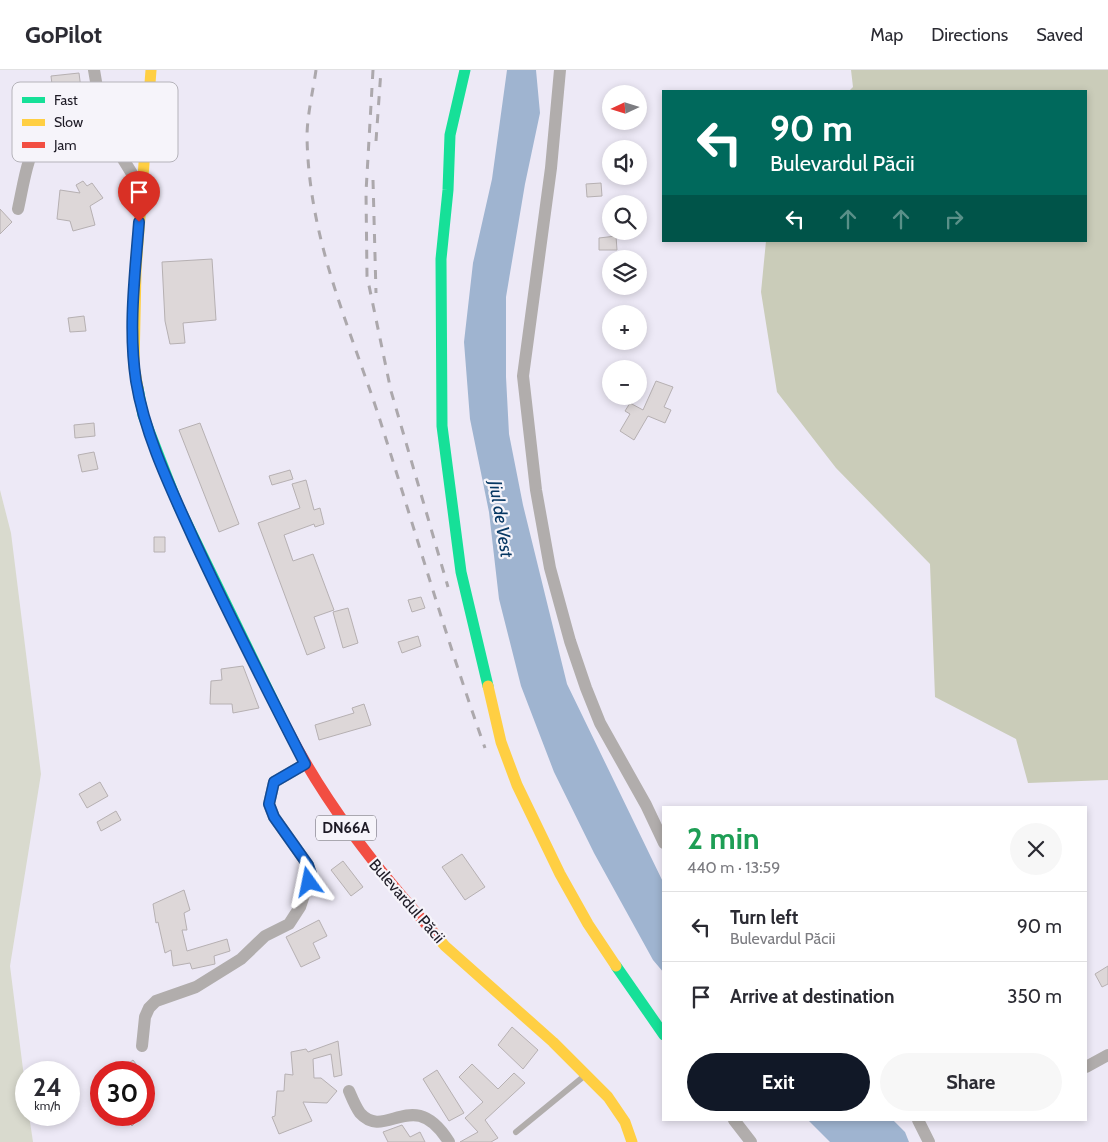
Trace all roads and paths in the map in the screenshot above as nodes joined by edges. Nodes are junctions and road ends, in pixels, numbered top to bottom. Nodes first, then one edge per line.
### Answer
1 (466, 70) edge
2 (560, 70) edge
3 (29, 162) edge
4 (125, 162) edge
5 (144, 162) edge
6 (142, 190) junction
7 (18, 209) dead end
8 (305, 764) junction
9 (662, 839) edge
10 (662, 1032) edge
11 (142, 1046) dead end
12 (1108, 1055) edge
13 (1087, 1066) edge
14 (586, 1074) junction
15 (349, 1092) dead end
16 (735, 1121) edge
17 (918, 1121) edge
18 (516, 1132) dead end
19 (449, 1142) edge
20 (632, 1142) edge
21 (751, 1142) edge
22 (929, 1142) edge

1 - 10 main road
2 - 9 street
3 - 7 street
4 - 6 street
5 - 6 main road, Bulevardul Păcii / DN66A
6 - 8 main road, Bulevardul Păcii / DN66A
8 - 11 street
8 - 14 main road, Bulevardul Păcii / DN66A
12 - 13 street
14 - 18 lane
14 - 20 main road, Bulevardul Păcii / DN66A
15 - 19 street
16 - 21 street
17 - 22 street

